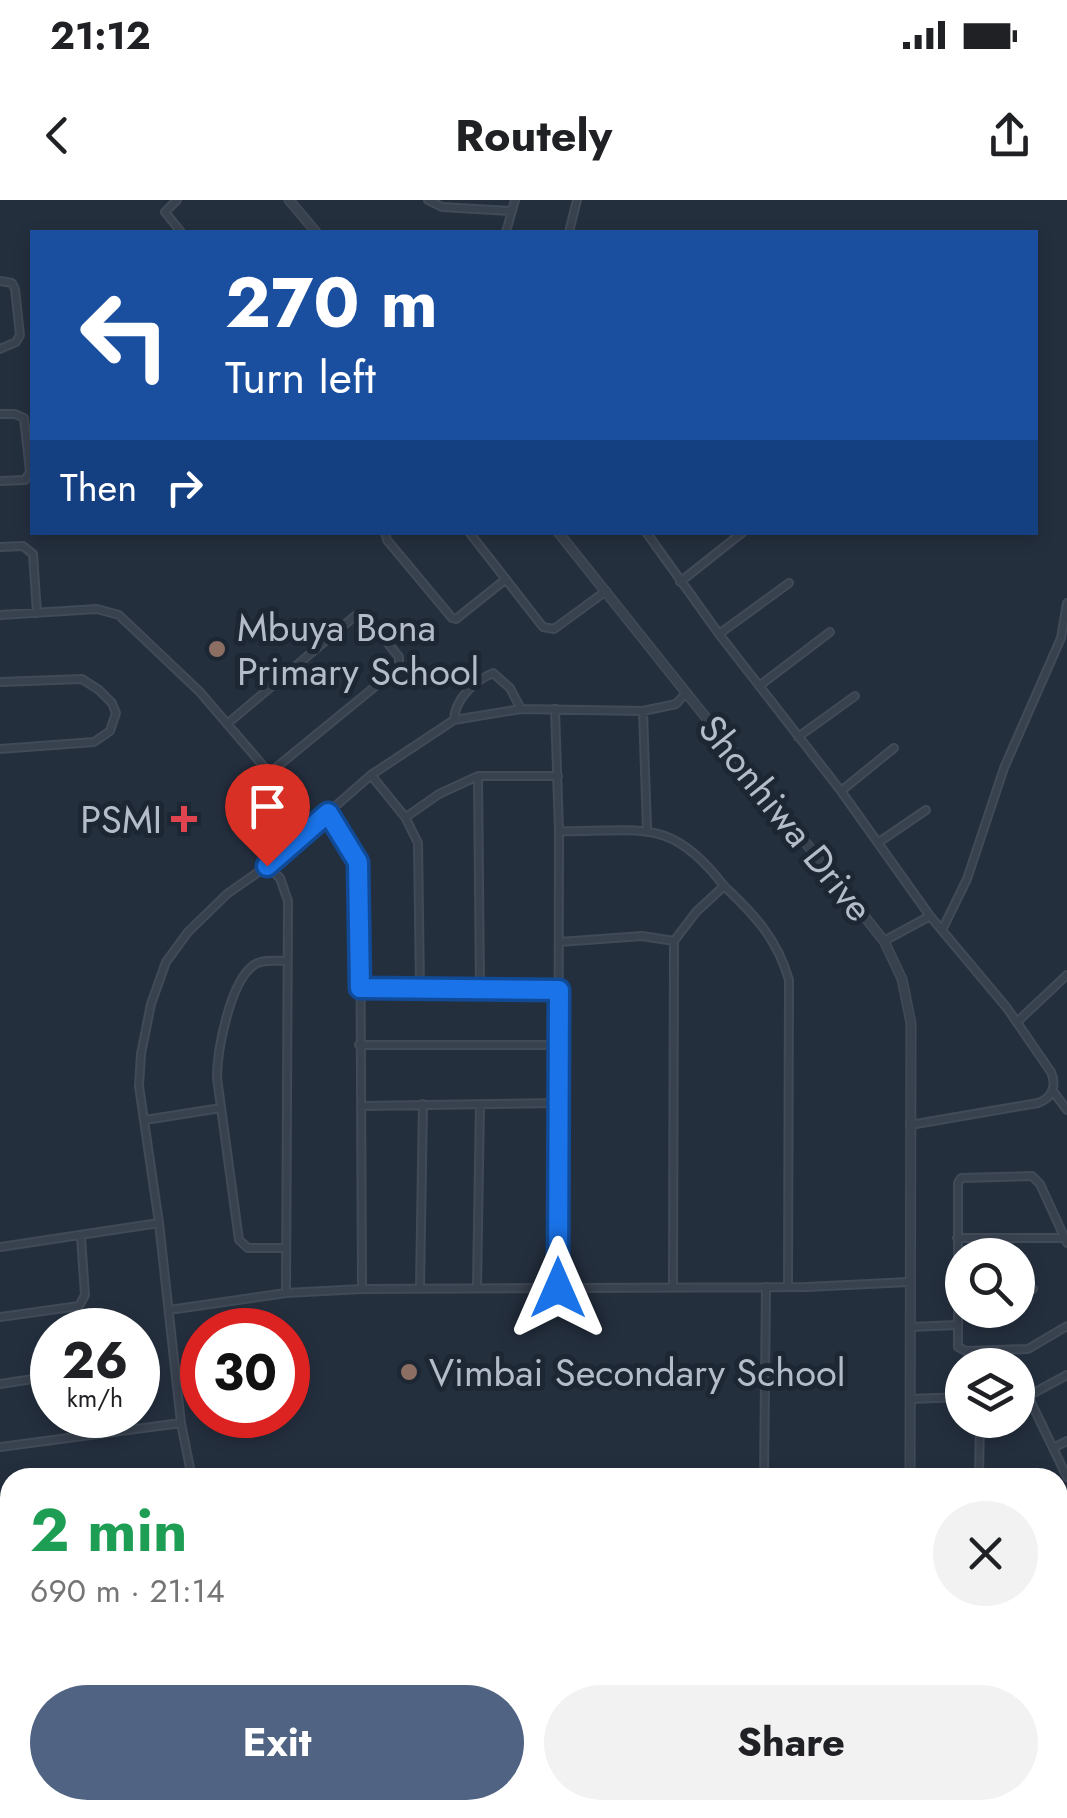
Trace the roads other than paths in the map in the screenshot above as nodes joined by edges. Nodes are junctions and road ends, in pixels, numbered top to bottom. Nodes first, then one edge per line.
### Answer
1 (177, 200) edge
2 (290, 200) edge
3 (428, 200) edge
4 (515, 200) edge
5 (577, 200) edge
6 (512, 211) junction
7 (179, 230) edge
8 (314, 230) edge
9 (507, 230) edge
10 (569, 230) edge
11 (0, 280) edge
12 (0, 348) edge
13 (0, 414) edge
14 (0, 482) edge
15 (386, 535) edge
16 (470, 535) edge
17 (560, 535) edge
18 (648, 535) edge
19 (740, 535) edge
20 (0, 547) edge
21 (506, 579) junction
22 (680, 582) junction
23 (788, 583) dead end
24 (606, 591) junction
25 (1067, 603) edge
26 (37, 613) junction
27 (0, 615) edge
28 (830, 632) dead end
29 (719, 634) junction
30 (0, 682) edge
31 (759, 686) junction
32 (686, 693) junction
33 (856, 696) dead end
34 (520, 709) junction
35 (555, 709) junction
36 (643, 712) junction
37 (454, 720) junction
38 (226, 724) junction
39 (798, 737) junction
40 (894, 748) dead end
41 (0, 749) edge
42 (268, 775) junction
43 (371, 775) junction
44 (478, 776) junction
45 (558, 776) junction
46 (841, 791) junction
47 (926, 810) dead end
48 (328, 813) junction
49 (406, 817) junction
50 (313, 824) junction
51 (647, 829) junction
52 (560, 831) junction
53 (879, 842) junction
54 (267, 866) junction
55 (724, 886) junction
56 (930, 916) junction
57 (942, 930) junction
58 (674, 941) junction
59 (884, 941) junction
60 (559, 942) junction
61 (285, 960) junction
62 (1067, 976) edge
63 (360, 988) junction
64 (420, 989) junction
65 (480, 990) junction
66 (559, 990) junction
67 (1016, 1022) junction
68 (359, 1046) junction
69 (559, 1046) junction
70 (1053, 1091) junction
71 (558, 1103) junction
72 (423, 1104) junction
73 (480, 1104) junction
74 (361, 1106) junction
75 (221, 1108) junction
76 (1067, 1110) edge
77 (145, 1120) junction
78 (910, 1125) junction
79 (159, 1222) junction
80 (80, 1237) junction
81 (957, 1238) edge
82 (1035, 1239) edge
83 (1066, 1240) edge
84 (0, 1247) edge
85 (284, 1248) junction
86 (909, 1282) junction
87 (673, 1286) junction
88 (788, 1286) junction
89 (420, 1287) junction
90 (766, 1287) junction
91 (477, 1288) junction
92 (558, 1288) junction
93 (362, 1289) junction
94 (286, 1294) junction
95 (169, 1310) junction
96 (0, 1316) edge
97 (945, 1325) edge
98 (1067, 1326) edge
99 (911, 1327) junction
100 (956, 1328) edge
101 (1067, 1375) edge
102 (30, 1379) edge
103 (0, 1384) edge
104 (1035, 1392) edge
105 (945, 1398) edge
106 (910, 1399) junction
107 (180, 1405) edge
108 (1035, 1411) edge
109 (65, 1438) edge
110 (185, 1438) edge
111 (980, 1438) edge
112 (1067, 1442) edge
113 (0, 1447) edge
114 (1053, 1448) junction
115 (190, 1468) edge
116 (764, 1468) edge
117 (910, 1468) edge
118 (979, 1468) edge
119 (1060, 1468) edge

1 - 7 street
2 - 8 street
3 - 6 street
4 - 6 street
5 - 10 street
6 - 9 street
11 - 12 street
13 - 14 street
15 - 21 street
16 - 21 street
17 - 24 street
18 - 22 street
19 - 22 street
20 - 26 street
21 - 24 street
22 - 29 street
23 - 29 street
24 - 32 street
25 - 57 street
26 - 27 street
26 - 38 street
28 - 31 street
29 - 31 street
30 - 41 street
31 - 39 street
32 - 36 street, Shonhiwa Drive
32 - 59 street, Shonhiwa Drive
33 - 39 street
34 - 35 street, Shonhiwa Drive
34 - 37 street, Shonhiwa Drive
34 - 37 street
35 - 36 street, Shonhiwa Drive
35 - 45 street
36 - 51 street
37 - 43 street, Shonhiwa Drive
38 - 42 street
38 - 42 street
39 - 46 street
40 - 46 street
42 - 50 street
43 - 48 street, Shonhiwa Drive
43 - 49 street
44 - 45 street
44 - 49 street
44 - 65 street
45 - 52 street
46 - 53 street
47 - 53 street
48 - 50 street, Shonhiwa Drive
48 - 63 street
49 - 64 street
50 - 54 street, Shonhiwa Drive
51 - 52 street
51 - 55 street
52 - 60 street
53 - 56 street
54 - 61 street
54 - 77 street, Shonhiwa Drive
55 - 58 street
55 - 88 street
56 - 57 street
56 - 59 street
57 - 67 street
58 - 60 street
58 - 87 street
59 - 78 street, Shonhiwa Drive
60 - 66 street
61 - 75 street
61 - 85 street
62 - 67 street
63 - 64 street
63 - 68 street
64 - 65 street
65 - 66 street
66 - 69 street
67 - 70 street
68 - 69 street
68 - 74 street
69 - 71 street
70 - 76 street
70 - 78 street
71 - 73 street
71 - 92 street
72 - 73 street
72 - 74 street
72 - 89 street
73 - 91 street
74 - 93 street
75 - 77 street
75 - 85 street
77 - 79 street, Shonhiwa Drive
78 - 86 street, Shonhiwa Drive
79 - 80 street
79 - 95 street, Shonhiwa Drive
80 - 84 street
80 - 96 street
81 - 83 street
82 - 83 street
85 - 94 street
86 - 88 street
86 - 99 street, Shonhiwa Drive
87 - 90 street
87 - 92 street
88 - 90 street
89 - 91 street
89 - 93 street
90 - 116 street
91 - 92 street
93 - 94 street
94 - 95 street
95 - 107 street, Shonhiwa Drive
97 - 99 street
98 - 100 street
99 - 106 street, Shonhiwa Drive
101 - 104 street
102 - 103 street
105 - 106 street
106 - 117 street, Shonhiwa Drive
108 - 114 street
109 - 113 street
110 - 115 street, Shonhiwa Drive
111 - 118 street
112 - 114 street
114 - 119 street

